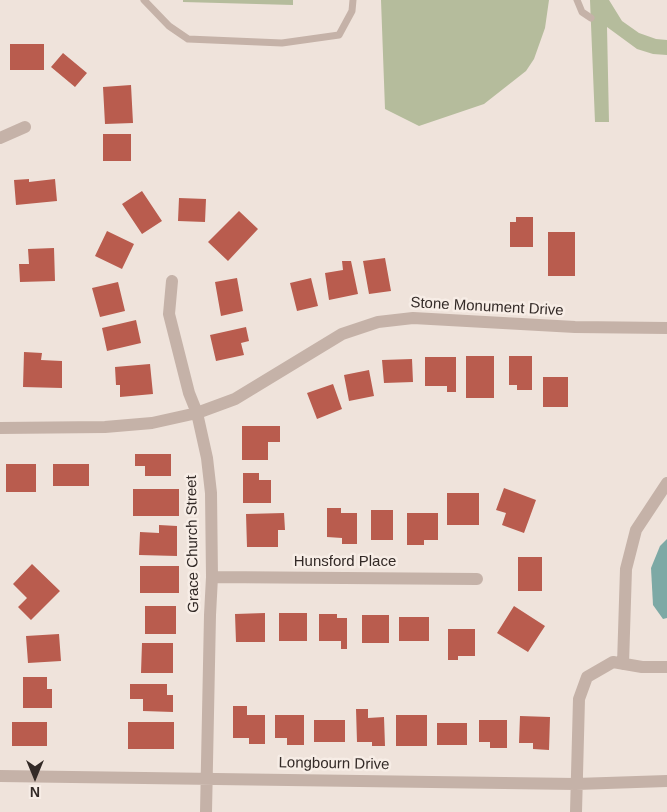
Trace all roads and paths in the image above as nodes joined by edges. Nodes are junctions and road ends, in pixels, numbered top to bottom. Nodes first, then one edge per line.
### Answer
1 (144, 0) edge
2 (353, 0) edge
3 (577, 0) edge
4 (591, 18) dead end
5 (25, 127) dead end
6 (0, 138) edge
7 (172, 281) dead end
8 (667, 328) edge
9 (197, 413) junction
10 (0, 428) edge
11 (667, 483) edge
12 (212, 577) junction
13 (477, 579) dead end
14 (624, 664) junction
15 (667, 667) edge
16 (0, 776) edge
17 (206, 779) junction
18 (667, 781) edge
19 (576, 784) junction
20 (206, 812) edge
21 (576, 812) edge

1 - 2 lane
3 - 4 lane
5 - 6 street
7 - 9 street, Grace Church Street
8 - 9 street, Stone Monument Drive
9 - 10 street, Stone Monument Drive
9 - 12 street, Grace Church Street
11 - 14 street
12 - 13 street, Hunsford Place
12 - 17 street, Grace Church Street
14 - 15 street
14 - 19 street
16 - 17 street, Longbourn Drive
17 - 19 street, Longbourn Drive
17 - 20 street, Grace Church Street
18 - 19 street, Longbourn Drive
19 - 21 street

